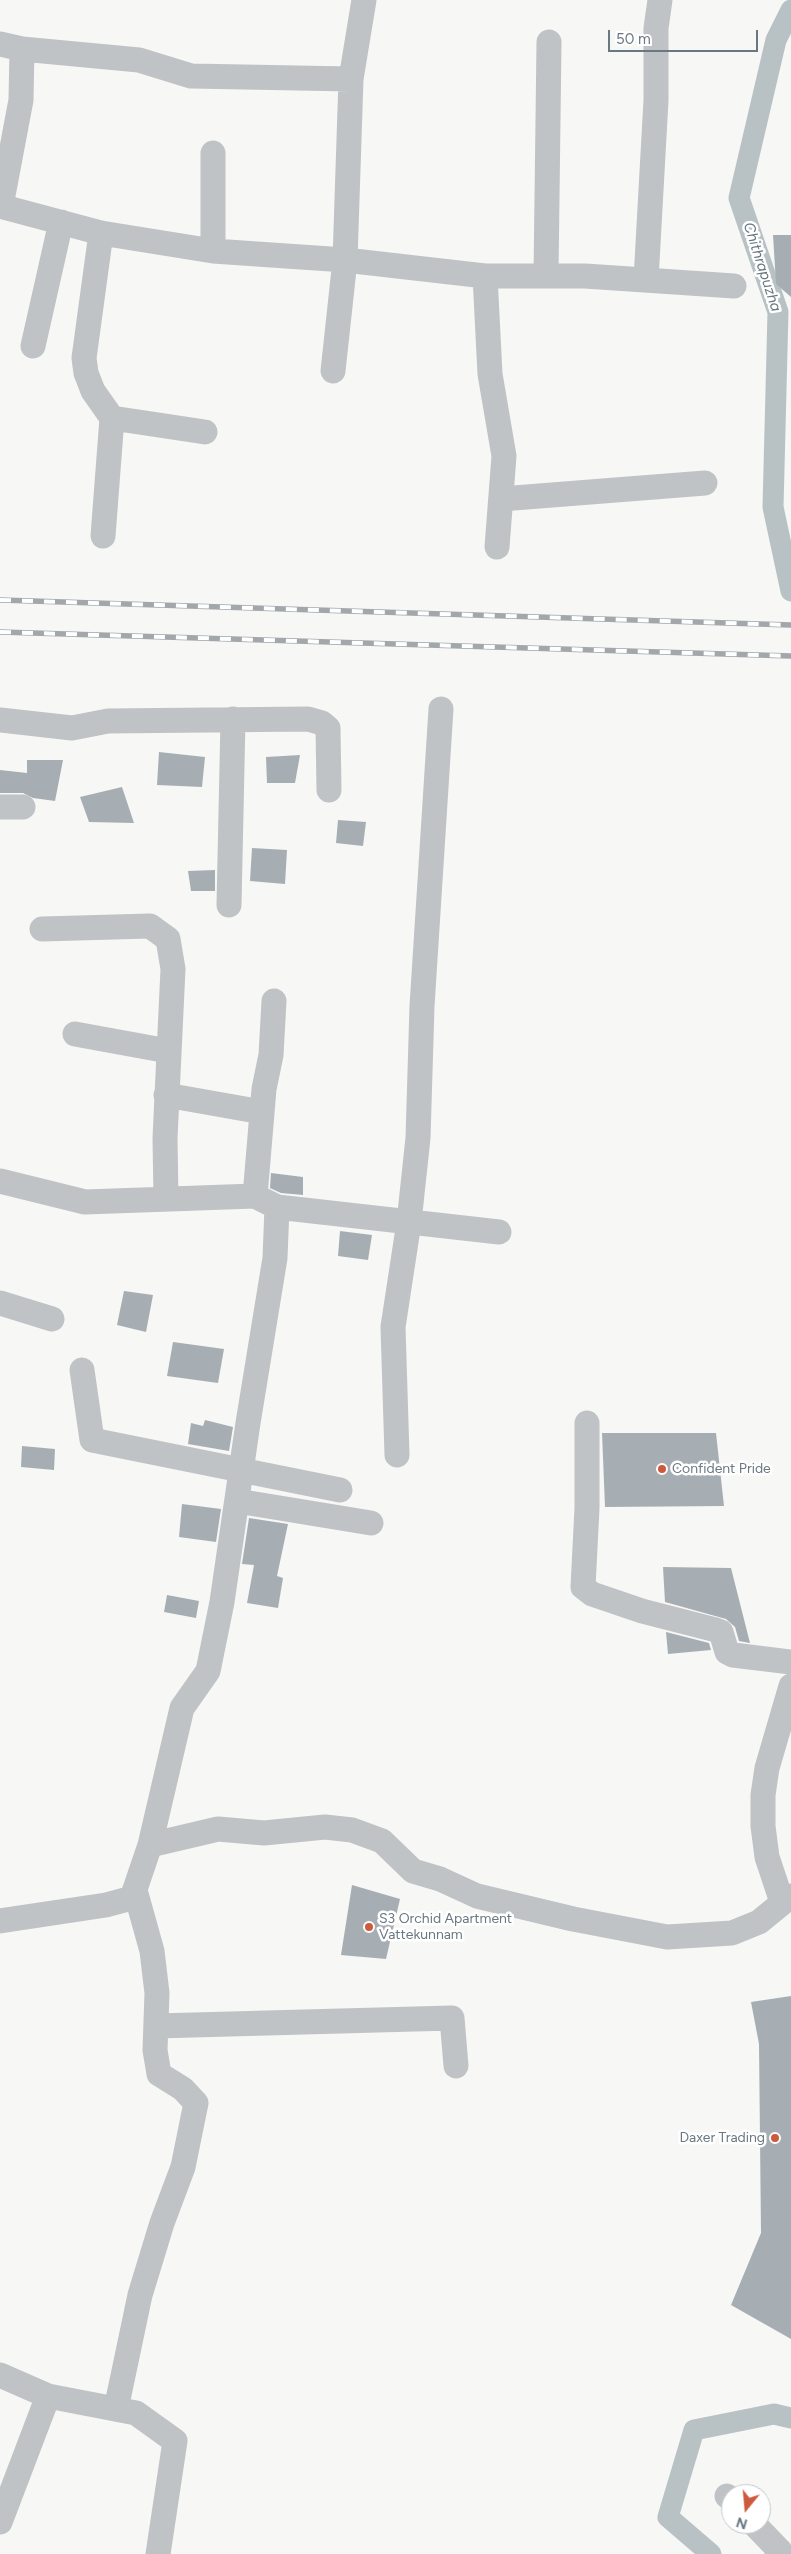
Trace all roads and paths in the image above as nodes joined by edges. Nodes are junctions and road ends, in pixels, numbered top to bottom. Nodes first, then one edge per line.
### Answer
1 (364, 0) edge
2 (660, 0) edge
3 (550, 42) dead end
4 (11, 47) edge
5 (351, 79) junction
6 (213, 153) dead end
7 (1, 206) edge
8 (61, 222) junction
9 (101, 233) junction
10 (213, 251) junction
11 (345, 260) junction
12 (546, 275) junction
13 (484, 276) junction
14 (646, 280) junction
15 (734, 286) dead end
16 (33, 346) dead end
17 (332, 371) dead end
18 (112, 418) junction
19 (206, 432) dead end
20 (705, 484) dead end
21 (500, 499) junction
22 (103, 536) dead end
23 (497, 547) dead end
24 (441, 709) dead end
25 (233, 719) junction
26 (0, 720) edge
27 (329, 790) dead end
28 (229, 905) dead end
29 (42, 929) dead end
30 (274, 1001) dead end
31 (76, 1034) dead end
32 (168, 1051) junction
33 (166, 1095) junction
34 (262, 1112) junction
35 (0, 1182) edge
36 (255, 1196) junction
37 (166, 1199) junction
38 (277, 1207) junction
39 (409, 1222) junction
40 (499, 1232) dead end
41 (0, 1303) edge
42 (52, 1319) dead end
43 (82, 1370) dead end
44 (587, 1423) dead end
45 (397, 1456) dead end
46 (241, 1470) junction
47 (340, 1490) dead end
48 (237, 1501) junction
49 (371, 1523) dead end
50 (791, 1662) edge
51 (791, 1686) edge
52 (150, 1845) junction
53 (135, 1890) junction
54 (786, 1899) edge
55 (0, 1921) edge
56 (156, 2026) junction
57 (456, 2066) dead end
58 (0, 2375) edge
59 (48, 2396) junction
60 (116, 2409) junction
61 (0, 2522) edge
62 (764, 2534) edge
63 (158, 2554) edge
64 (777, 2554) edge

1 - 5 street
2 - 14 street
3 - 12 street
4 - 5 street
4 - 7 street
5 - 11 street
6 - 10 street
7 - 8 street
8 - 9 street
8 - 16 street
9 - 10 street
9 - 18 street
10 - 11 street
11 - 13 street
11 - 17 street
12 - 13 street
12 - 14 street
13 - 21 street
14 - 15 street
18 - 19 street
18 - 22 street
20 - 21 street
21 - 23 street
24 - 39 street
25 - 26 street
25 - 27 street
25 - 28 street
29 - 32 street
30 - 34 street
31 - 32 street
32 - 33 street
33 - 34 street
33 - 37 street
34 - 36 street
35 - 37 street
36 - 37 street
36 - 38 street
38 - 39 street
38 - 46 street
39 - 40 street
39 - 45 street
41 - 42 street
43 - 46 street
44 - 50 street
46 - 47 street
46 - 48 street
48 - 49 street
48 - 52 street
51 - 54 street
52 - 53 street
52 - 54 street
53 - 55 street
53 - 56 street
56 - 57 street
56 - 60 street
58 - 59 street
59 - 60 street
59 - 61 street
60 - 63 street
62 - 64 street

